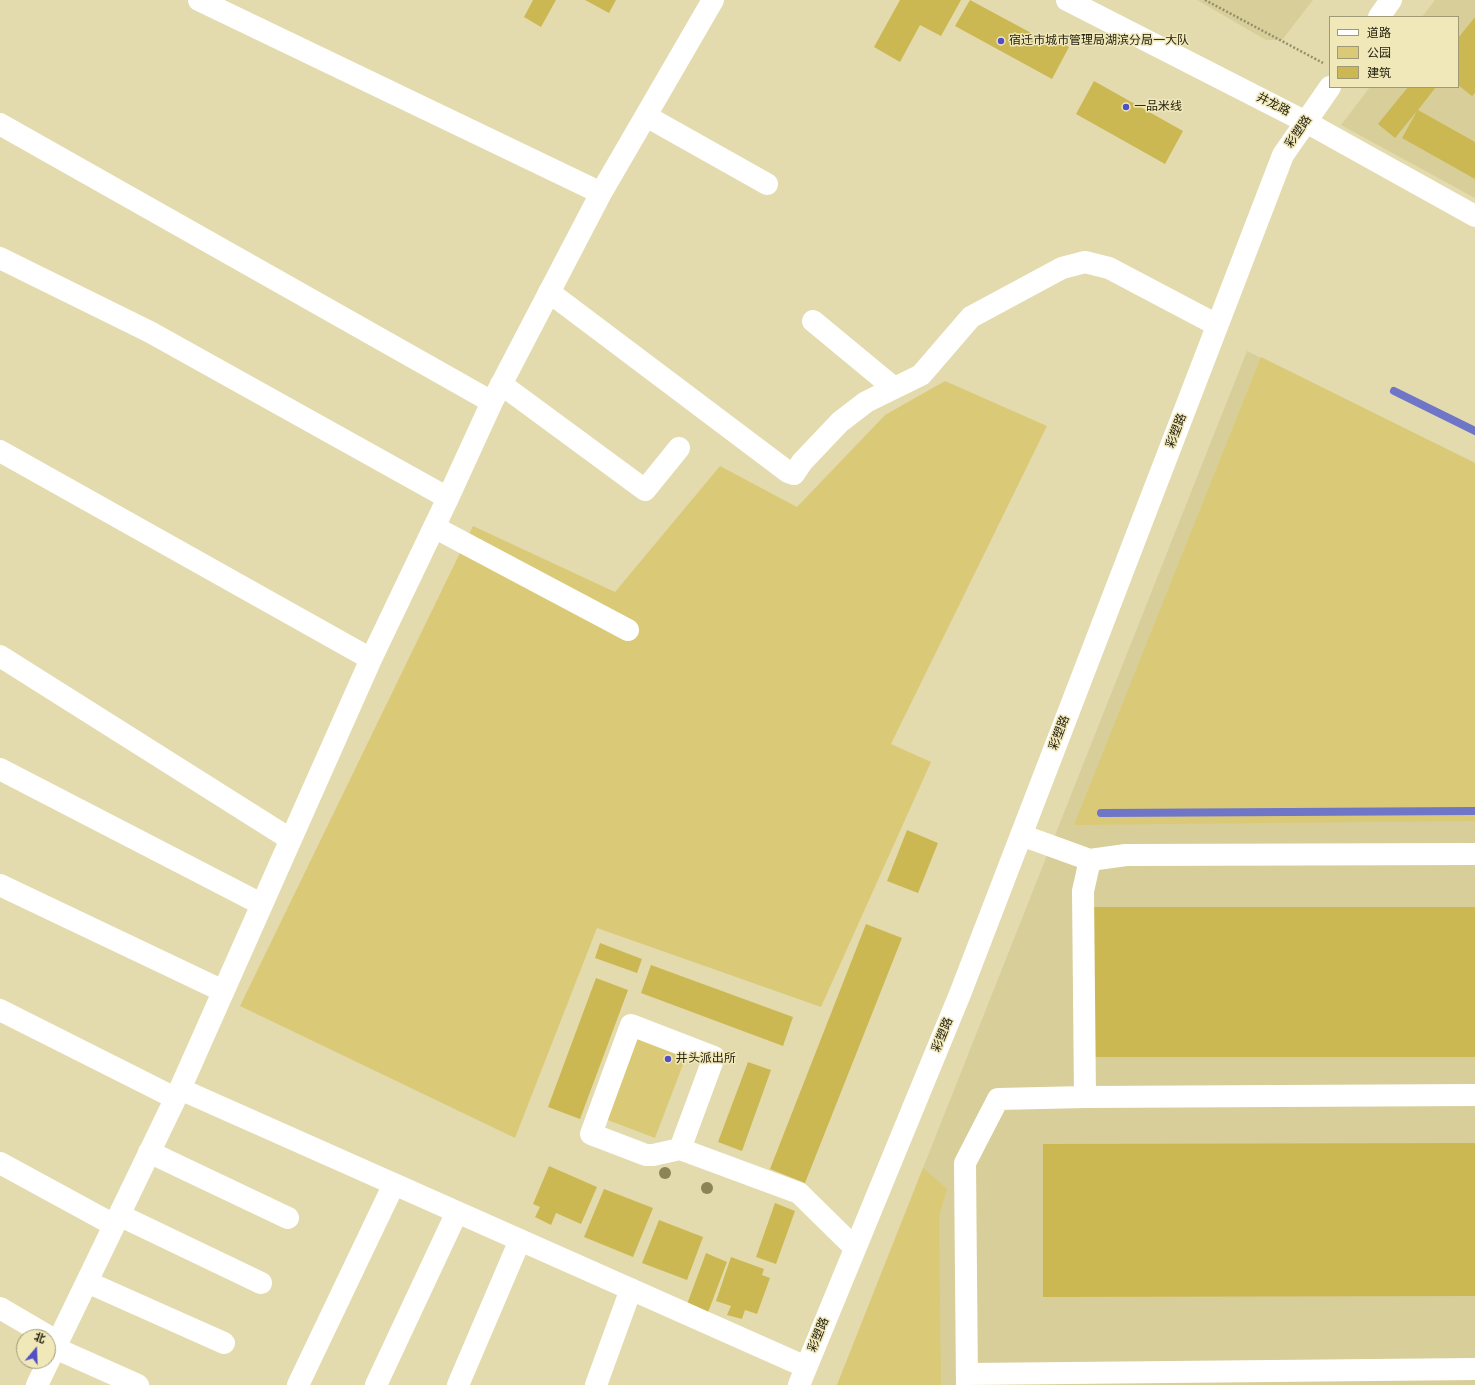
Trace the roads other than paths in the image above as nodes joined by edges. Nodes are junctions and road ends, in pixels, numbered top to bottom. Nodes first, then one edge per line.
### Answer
1 (199, 0) edge
2 (713, 0) edge
3 (1067, 0) edge
4 (1391, 0) edge
5 (1380, 16) edge
6 (1329, 88) edge
7 (646, 116) junction
8 (1306, 122) junction
9 (0, 124) edge
10 (767, 184) dead end
11 (601, 193) junction
12 (1475, 216) edge
13 (0, 258) edge
14 (549, 292) junction
15 (813, 321) dead end
16 (1218, 325) junction
17 (894, 388) junction
18 (497, 393) junction
19 (679, 448) dead end
20 (0, 451) edge
21 (448, 498) junction
22 (434, 527) junction
23 (628, 630) dead end
24 (0, 656) edge
25 (371, 659) junction
26 (0, 769) edge
27 (1021, 835) junction
28 (290, 839) junction
29 (1475, 854) edge
30 (1090, 860) junction
31 (0, 885) edge
32 (262, 904) junction
33 (223, 991) junction
34 (0, 1010) edge
35 (178, 1093) junction
36 (1475, 1095) edge
37 (1085, 1097) junction
38 (680, 1149) junction
39 (149, 1152) junction
40 (0, 1163) edge
41 (394, 1184) junction
42 (457, 1212) junction
43 (288, 1218) dead end
44 (117, 1220) junction
45 (520, 1240) junction
46 (855, 1248) junction
47 (87, 1282) junction
48 (262, 1283) dead end
49 (631, 1289) junction
50 (0, 1308) edge
51 (224, 1343) dead end
52 (57, 1345) junction
53 (1475, 1369) edge
54 (802, 1376) edge
55 (967, 1380) edge
56 (38, 1385) edge
57 (138, 1385) edge
58 (298, 1385) edge
59 (376, 1385) edge
60 (458, 1385) edge
61 (596, 1385) edge

1 - 11 street
2 - 7 street
3 - 8 street, 井龙路
4 - 5 street
6 - 8 street, 彩塑路
7 - 10 street
7 - 11 street
8 - 12 street, 井龙路
8 - 16 street, 彩塑路
9 - 18 street
11 - 14 street
13 - 21 street
14 - 17 street
14 - 18 street
15 - 17 street
16 - 17 street
16 - 27 street, 彩塑路
18 - 19 street
18 - 21 street
20 - 25 street
21 - 22 street
22 - 23 street
22 - 25 street
24 - 28 street
25 - 28 street
26 - 32 street
27 - 30 street
27 - 46 street, 彩塑路
28 - 32 street
29 - 30 street
30 - 37 street
31 - 33 street
32 - 33 street
33 - 35 street
34 - 35 street
35 - 39 street
35 - 41 street
36 - 37 street
37 - 55 street
38 - 38 street
38 - 46 street
39 - 43 street
39 - 44 street
40 - 44 street
41 - 42 street
41 - 58 street
42 - 45 street
42 - 59 street
44 - 47 street
44 - 48 street
45 - 49 street
45 - 60 street
46 - 54 street, 彩塑路
47 - 51 street
47 - 52 street
49 - 54 street
49 - 61 street
50 - 52 street
52 - 56 street
52 - 57 street
53 - 55 street

